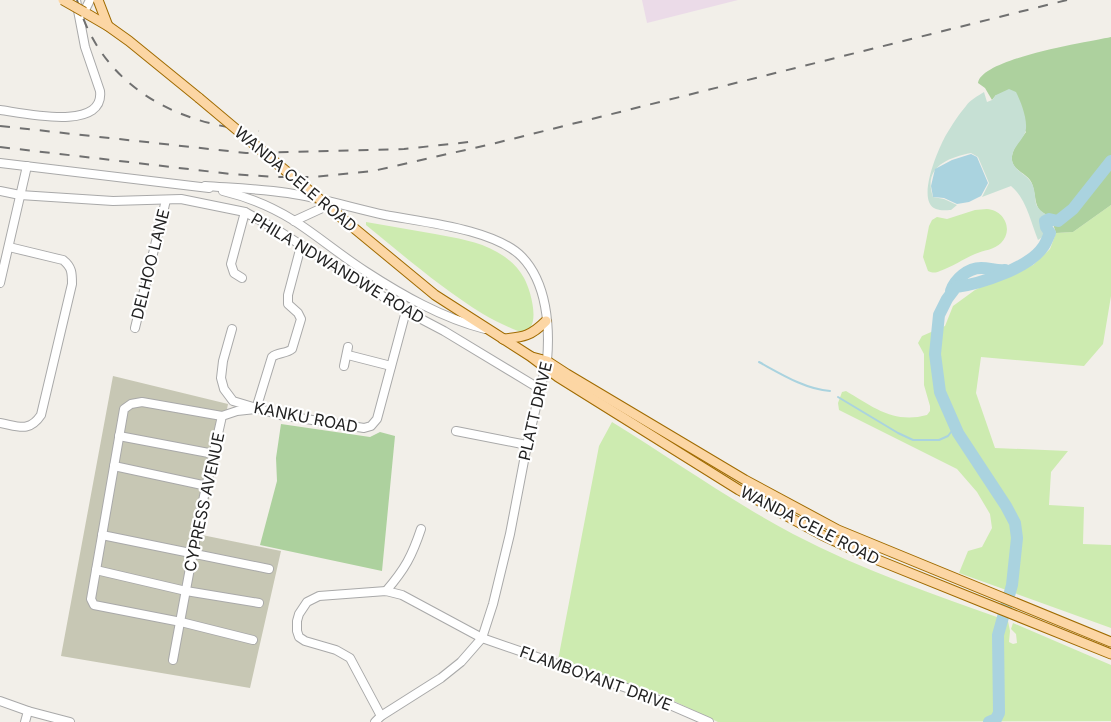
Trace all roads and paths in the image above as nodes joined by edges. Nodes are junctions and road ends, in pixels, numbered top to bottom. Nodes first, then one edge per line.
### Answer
1 (63, 0) edge
2 (76, 0) edge
3 (89, 0) edge
4 (98, 0) edge
5 (88, 14) junction
6 (108, 26) junction
7 (0, 110) edge
8 (0, 163) edge
9 (27, 166) junction
10 (205, 186) junction
11 (0, 191) edge
12 (20, 194) junction
13 (166, 200) junction
14 (332, 204) junction
15 (245, 212) junction
16 (294, 220) junction
17 (301, 246) junction
18 (9, 247) junction
19 (242, 278) dead end
20 (0, 283) edge
21 (406, 311) junction
22 (546, 321) junction
23 (135, 328) dead end
24 (232, 329) dead end
25 (487, 329) junction
26 (503, 339) junction
27 (546, 365) junction
28 (344, 366) dead end
29 (391, 366) junction
30 (540, 389) junction
31 (256, 409) junction
32 (222, 416) junction
33 (0, 422) edge
34 (456, 431) dead end
35 (119, 436) junction
36 (526, 445) junction
37 (214, 454) junction
38 (114, 466) junction
39 (207, 486) junction
40 (421, 529) dead end
41 (102, 535) junction
42 (193, 554) junction
43 (268, 569) dead end
44 (96, 570) junction
45 (186, 591) junction
46 (386, 591) junction
47 (260, 603) dead end
48 (181, 622) junction
49 (482, 638) junction
50 (253, 640) dead end
51 (1111, 642) edge
52 (1111, 654) edge
53 (173, 660) dead end
54 (0, 701) edge
55 (28, 711) junction
56 (378, 719) edge
57 (25, 722) edge
58 (70, 722) edge
59 (708, 722) edge

1 - 5 main road, WANDA CELE ROAD, bridge
2 - 7 street
3 - 5 street
4 - 6 main road
5 - 6 main road, WANDA CELE ROAD
6 - 25 main road, WANDA CELE ROAD, bridge
8 - 9 street, PHILA NDWANDWE ROAD
9 - 10 street, PHILA NDWANDWE ROAD
9 - 12 street
10 - 14 street, PLATT DRIVE
10 - 16 street, PHILA NDWANDWE ROAD
11 - 12 street, PHILA NDWANDWE ROAD
12 - 13 street, PHILA NDWANDWE ROAD
12 - 18 street
13 - 15 street, PHILA NDWANDWE ROAD
13 - 23 street, DELHOO LANE
14 - 16 street, PHILA NDWANDWE ROAD
14 - 22 street, PLATT DRIVE
15 - 17 street, PHILA NDWANDWE ROAD
15 - 19 street
16 - 25 street, PHILA NDWANDWE ROAD
17 - 21 street, PHILA NDWANDWE ROAD
17 - 31 street
18 - 20 street
18 - 33 street
21 - 29 street
21 - 30 street, PHILA NDWANDWE ROAD
22 - 26 main road
22 - 27 street, PLATT DRIVE
24 - 31 street, KANKU ROAD
25 - 26 main road, WANDA CELE ROAD
26 - 27 main road, WANDA CELE ROAD
27 - 30 street, PLATT DRIVE
27 - 51 main road, WANDA CELE ROAD
27 - 52 main road, WANDA CELE ROAD
28 - 29 street
29 - 31 street, KANKU ROAD
30 - 36 street, PLATT DRIVE
31 - 32 street, CYPRESS AVENUE
32 - 35 street
32 - 37 street, CYPRESS AVENUE
34 - 36 street
35 - 37 street
35 - 38 street
36 - 49 street, PLATT DRIVE
37 - 39 street, CYPRESS AVENUE
38 - 39 street
38 - 41 street
39 - 42 street, CYPRESS AVENUE
40 - 46 street
41 - 42 street
41 - 44 street
42 - 43 street
42 - 45 street, CYPRESS AVENUE
44 - 45 street
44 - 48 street
45 - 47 street
45 - 48 street, CYPRESS AVENUE
46 - 49 street, FLAMBOYANT DRIVE
46 - 56 street
48 - 50 street
48 - 53 street, CYPRESS AVENUE
49 - 56 street, PLATT DRIVE
49 - 59 street, FLAMBOYANT DRIVE
54 - 55 street
55 - 57 street
55 - 58 street

